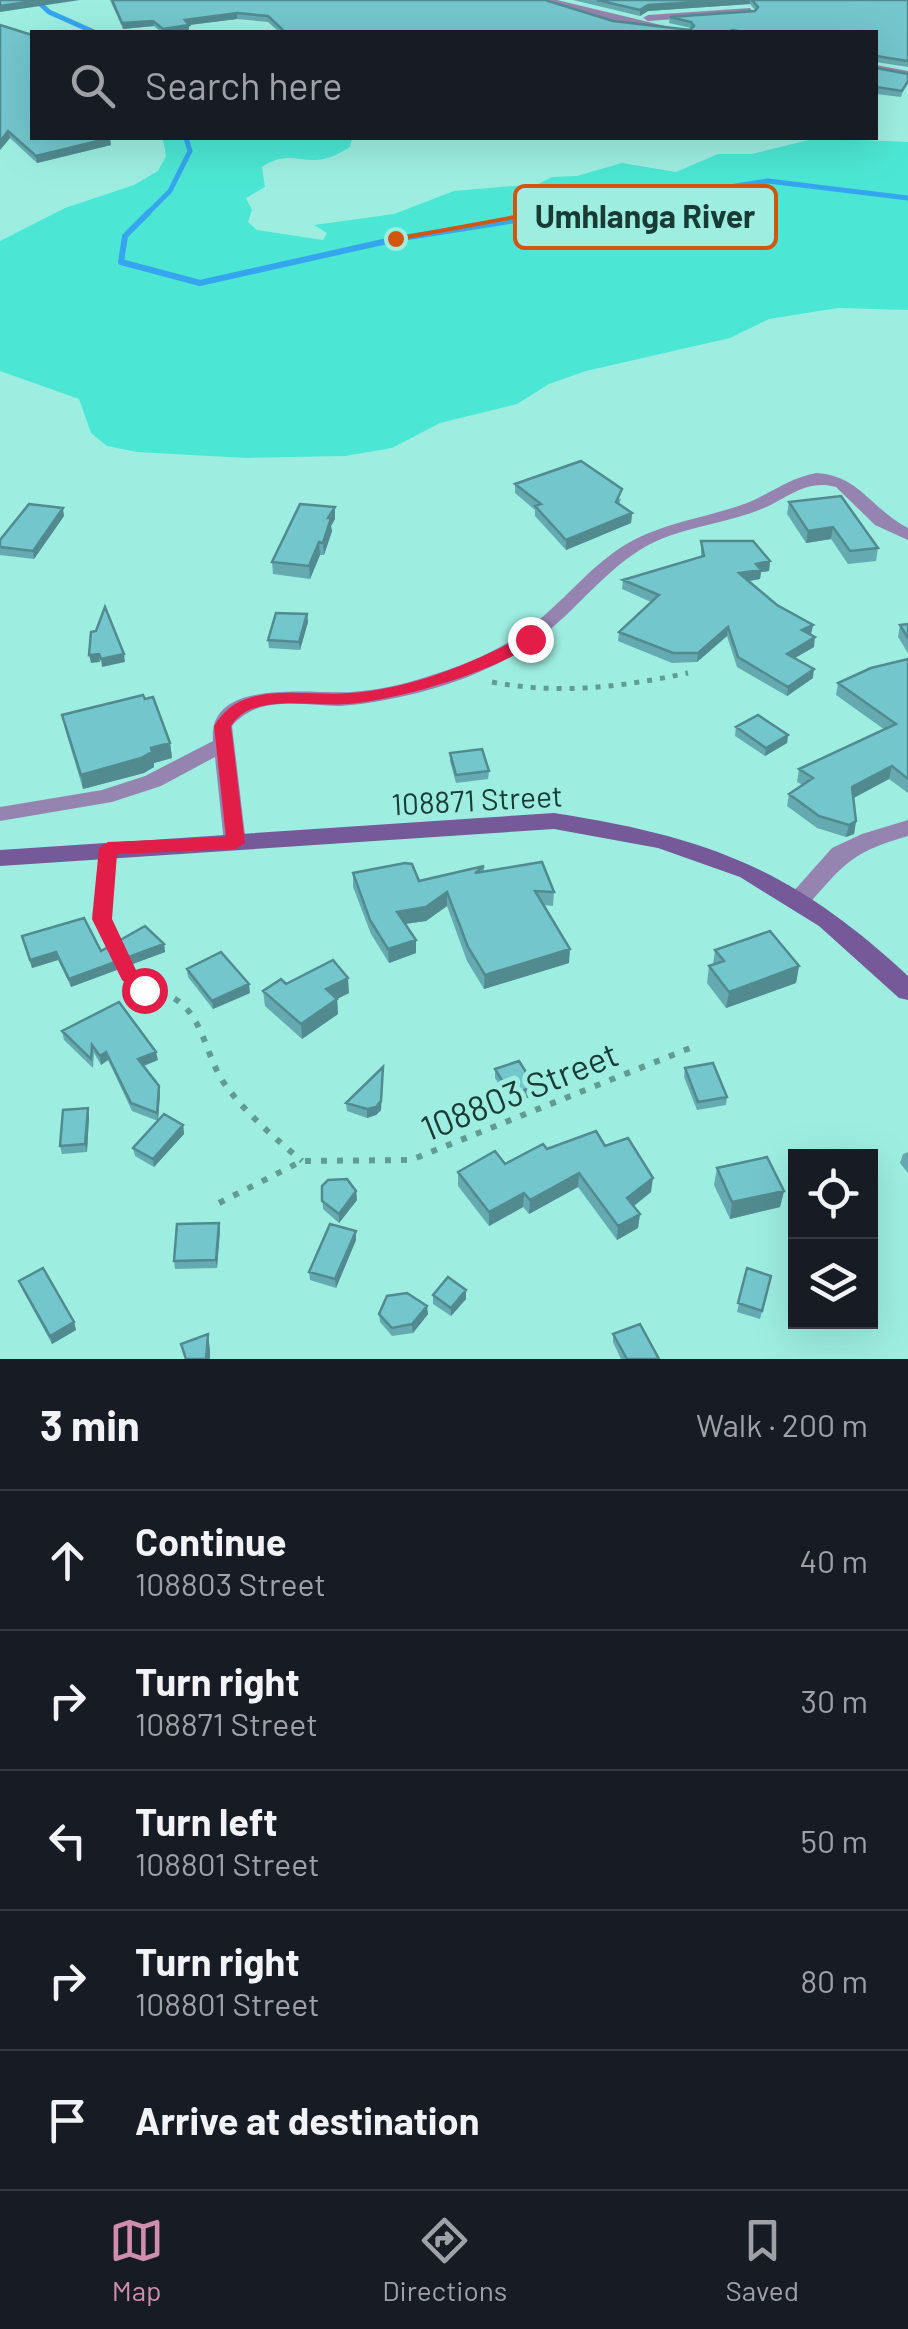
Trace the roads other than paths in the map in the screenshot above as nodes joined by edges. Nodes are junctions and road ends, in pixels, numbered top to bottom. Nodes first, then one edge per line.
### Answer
1 (546, 0) edge
2 (750, 11) edge
3 (626, 21) junction
4 (669, 30) edge
5 (878, 68) edge
6 (908, 74) edge
7 (908, 535) edge
8 (225, 743) junction
9 (0, 814) edge
10 (908, 828) edge
11 (236, 843) junction
12 (0, 858) edge
13 (800, 899) junction
14 (908, 991) edge

1 - 3 street
2 - 3 street
3 - 4 street
5 - 6 street
7 - 8 street
8 - 9 street
8 - 11 street
10 - 13 street
11 - 12 street, 108871 Street
11 - 13 street, 108871 Street
13 - 14 street, 108871 Street

